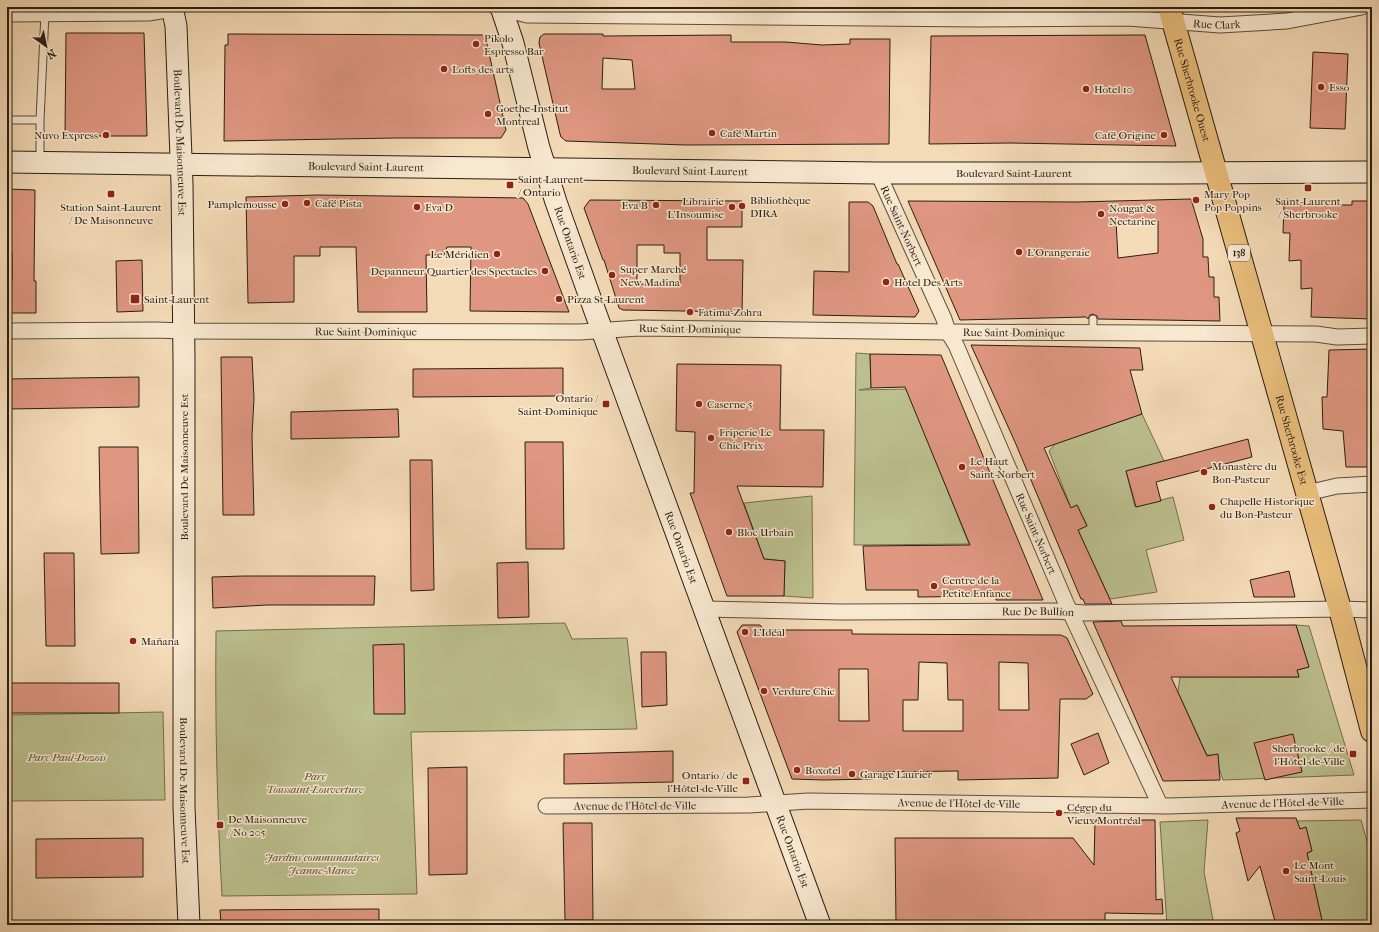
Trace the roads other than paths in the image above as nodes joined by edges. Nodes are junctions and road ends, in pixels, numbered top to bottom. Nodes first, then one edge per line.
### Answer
1 (500, 7) edge
2 (1362, 7) edge
3 (177, 8) edge
4 (733, 12) edge
5 (45, 13) junction
6 (1301, 13) edge
7 (7, 14) edge
8 (1172, 14) edge
9 (7, 120) edge
10 (40, 120) junction
11 (7, 162) edge
12 (40, 162) junction
13 (180, 164) junction
14 (545, 169) junction
15 (1216, 172) junction
16 (1372, 172) edge
17 (878, 173) junction
18 (7, 331) edge
19 (183, 331) junction
20 (602, 331) junction
21 (948, 332) junction
22 (1262, 334) junction
23 (1372, 336) edge
24 (1372, 484) edge
25 (1306, 493) junction
26 (704, 609) junction
27 (1340, 609) junction
28 (1372, 610) edge
29 (1071, 612) junction
30 (1372, 731) edge
31 (1372, 800) edge
32 (775, 803) junction
33 (1160, 805) junction
34 (546, 806) dead end
35 (189, 925) edge
36 (820, 925) edge

1 - 4 street, Rue Clark
1 - 14 main road, Rue Ontario Est
2 - 6 street, Rue Clark
3 - 5 street
3 - 13 main road, Boulevard De Maisonneuve Est
4 - 8 street, Rue Clark
5 - 7 street
5 - 10 lane
6 - 8 street, Rue Clark
8 - 15 main road, Rue Sherbrooke Ouest / 138
9 - 10 lane
10 - 12 lane
11 - 12 main road, Boulevard Saint-Laurent
12 - 13 main road, Boulevard Saint-Laurent
13 - 14 main road, Boulevard Saint-Laurent
13 - 19 main road, Boulevard De Maisonneuve Est
14 - 17 main road, Boulevard Saint-Laurent
14 - 20 main road, Rue Ontario Est
15 - 16 main road, Boulevard Saint-Laurent
15 - 17 main road, Boulevard Saint-Laurent
15 - 22 main road, Rue Sherbrooke Est / 138
17 - 21 street, Rue Saint-Norbert
18 - 19 street, Rue Saint-Dominique
19 - 20 street, Rue Saint-Dominique
19 - 35 main road, Boulevard De Maisonneuve Est
20 - 21 street, Rue Saint-Dominique
20 - 26 main road, Rue Ontario Est
21 - 22 street, Rue Saint-Dominique
21 - 29 street, Rue Saint-Norbert
22 - 23 street, Rue Saint-Dominique
22 - 25 main road, Rue Sherbrooke Est / 138
24 - 25 street
25 - 27 main road, Rue Sherbrooke Est / 138
26 - 29 street, Rue De Bullion
26 - 32 main road, Rue Ontario Est
27 - 28 street, Rue De Bullion
27 - 29 street, Rue De Bullion
27 - 30 main road, Rue Sherbrooke Est / 138
29 - 33 street, Rue Saint-Norbert
31 - 33 street, Avenue de l'Hôtel-de-Ville
32 - 33 street, Avenue de l'Hôtel-de-Ville
32 - 34 street, Avenue de l'Hôtel-de-Ville
32 - 36 main road, Rue Ontario Est

